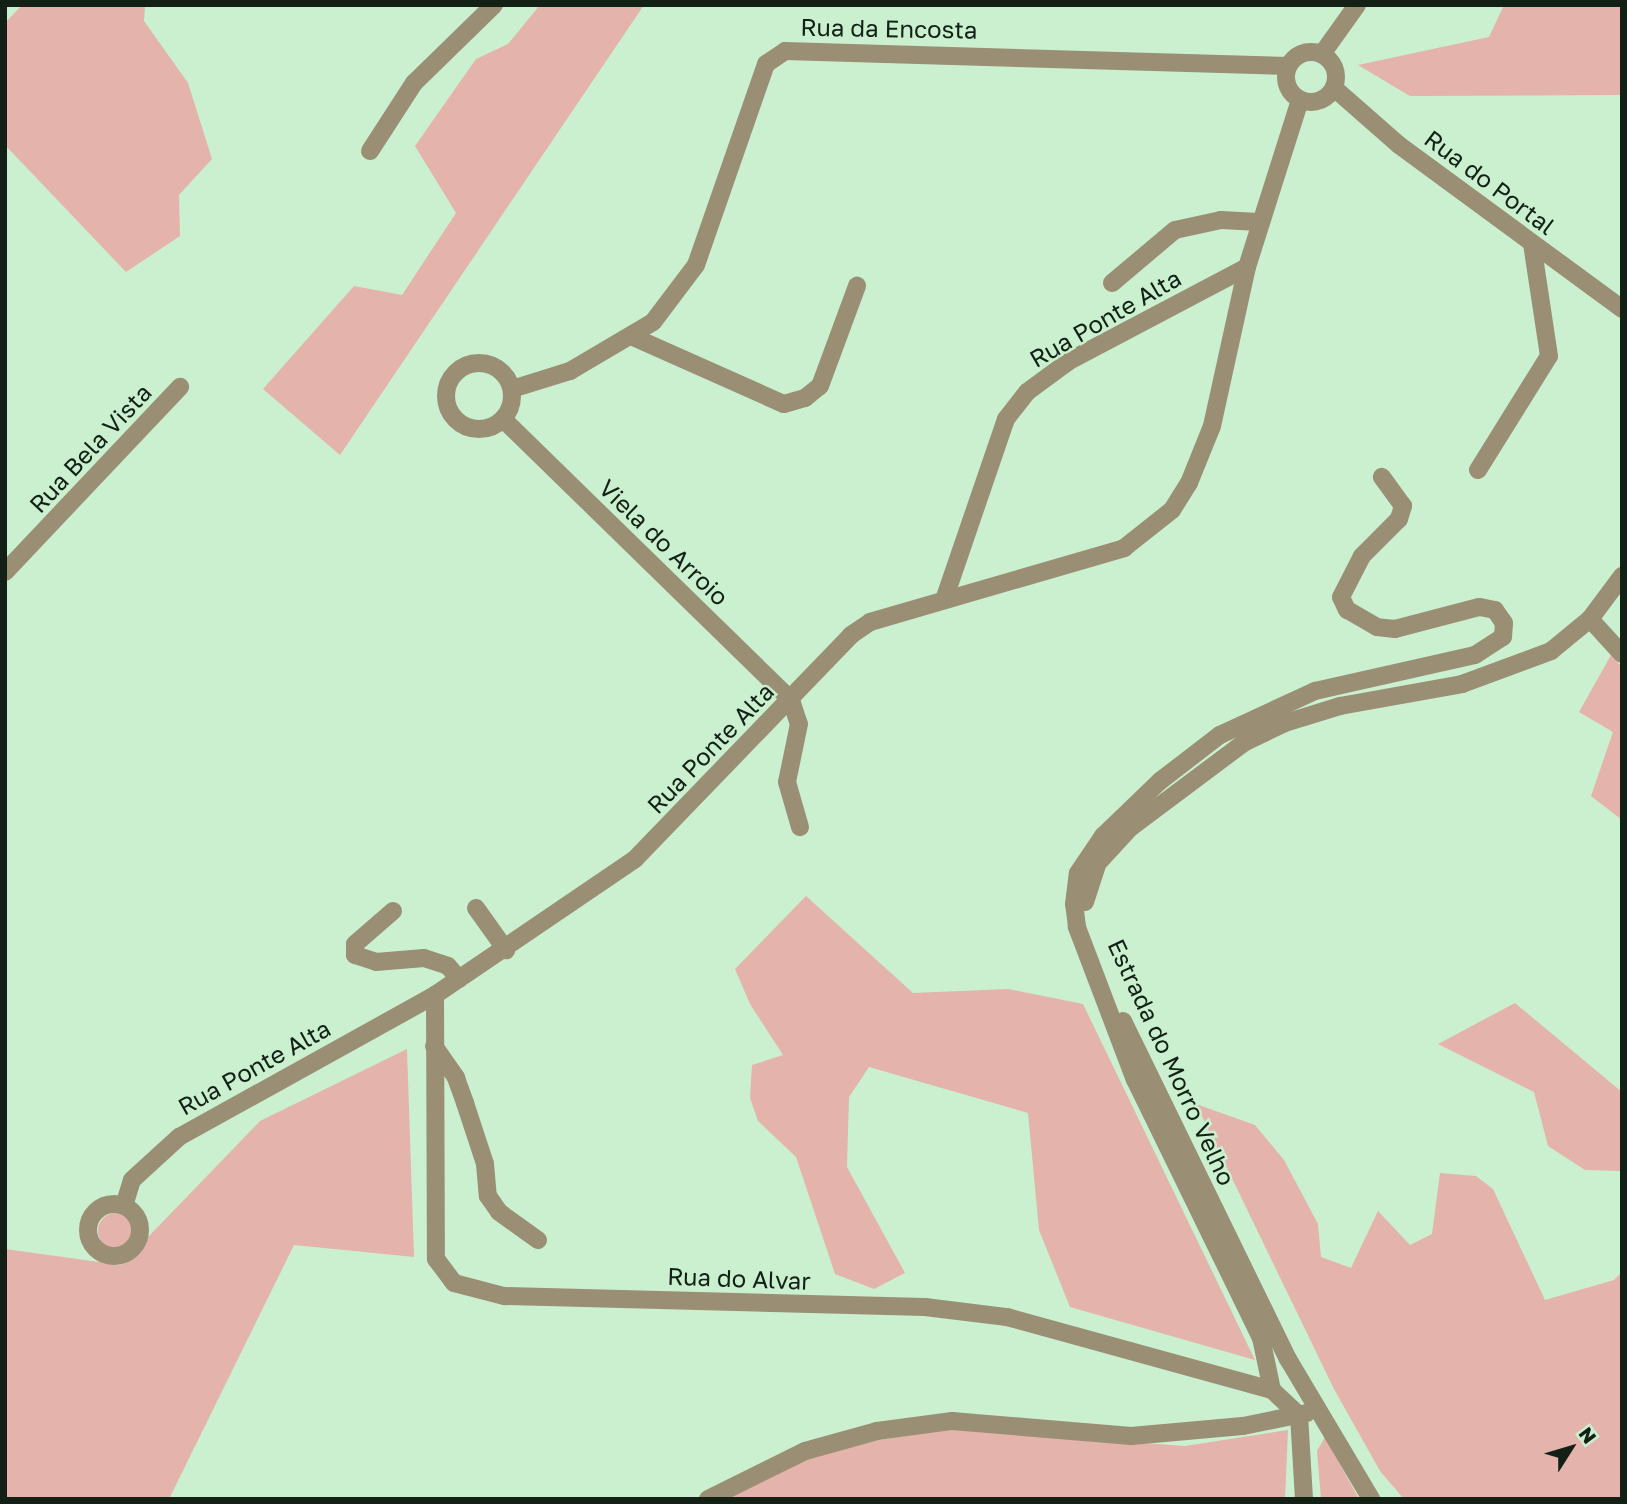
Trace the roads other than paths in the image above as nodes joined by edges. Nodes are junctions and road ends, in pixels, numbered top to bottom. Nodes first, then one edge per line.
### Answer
1 (494, 5) edge
2 (1357, 5) edge
3 (1322, 54) junction
4 (1288, 66) junction
5 (1334, 88) junction
6 (1300, 100) junction
7 (370, 151) dead end
8 (1259, 222) junction
9 (1532, 244) junction
10 (1247, 267) junction
11 (1112, 283) dead end
12 (857, 286) dead end
13 (1622, 309) edge
14 (631, 337) junction
15 (180, 387) dead end
16 (512, 390) junction
17 (503, 419) junction
18 (1478, 470) dead end
19 (1382, 477) dead end
20 (5, 572) edge
21 (1622, 576) edge
22 (944, 600) junction
23 (1590, 619) junction
24 (1622, 654) edge
25 (791, 700) junction
26 (800, 827) dead end
27 (476, 908) dead end
28 (393, 911) dead end
29 (506, 950) junction
30 (459, 979) junction
31 (435, 995) junction
32 (435, 1046) junction
33 (124, 1206) dead end
34 (538, 1240) dead end
35 (1272, 1390) junction
36 (1320, 1411) junction
37 (1299, 1415) junction
38 (708, 1499) edge
39 (1304, 1499) edge
40 (1371, 1499) edge

1 - 7 street
2 - 3 street
3 - 4 street
3 - 5 street
4 - 6 street
4 - 14 street, Rua da Encosta
5 - 6 street
5 - 9 street, Rua do Portal
6 - 8 street
8 - 10 street
8 - 11 street
9 - 13 street, Rua do Portal
9 - 18 street
10 - 22 street, Rua Ponte Alta
10 - 22 street
12 - 14 street
14 - 16 street, Rua da Encosta
15 - 20 street, Rua Bela Vista
16 - 17 street
16 - 17 street
17 - 25 street, Viela do Arroio
19 - 35 street
21 - 23 street, Estrada do Morro Velho
22 - 25 street, Rua Ponte Alta
23 - 24 street
23 - 36 street, Estrada do Morro Velho
25 - 26 street
25 - 29 street, Rua Ponte Alta
27 - 29 street
28 - 30 street
29 - 30 street, Rua Ponte Alta
30 - 31 street, Rua Ponte Alta
31 - 32 street, Rua do Alvar
31 - 33 street, Rua Ponte Alta
32 - 34 street
32 - 35 street, Rua do Alvar
35 - 37 street, Rua do Alvar
36 - 37 street
36 - 40 street, Estrada do Morro Velho
37 - 38 street
37 - 39 street

